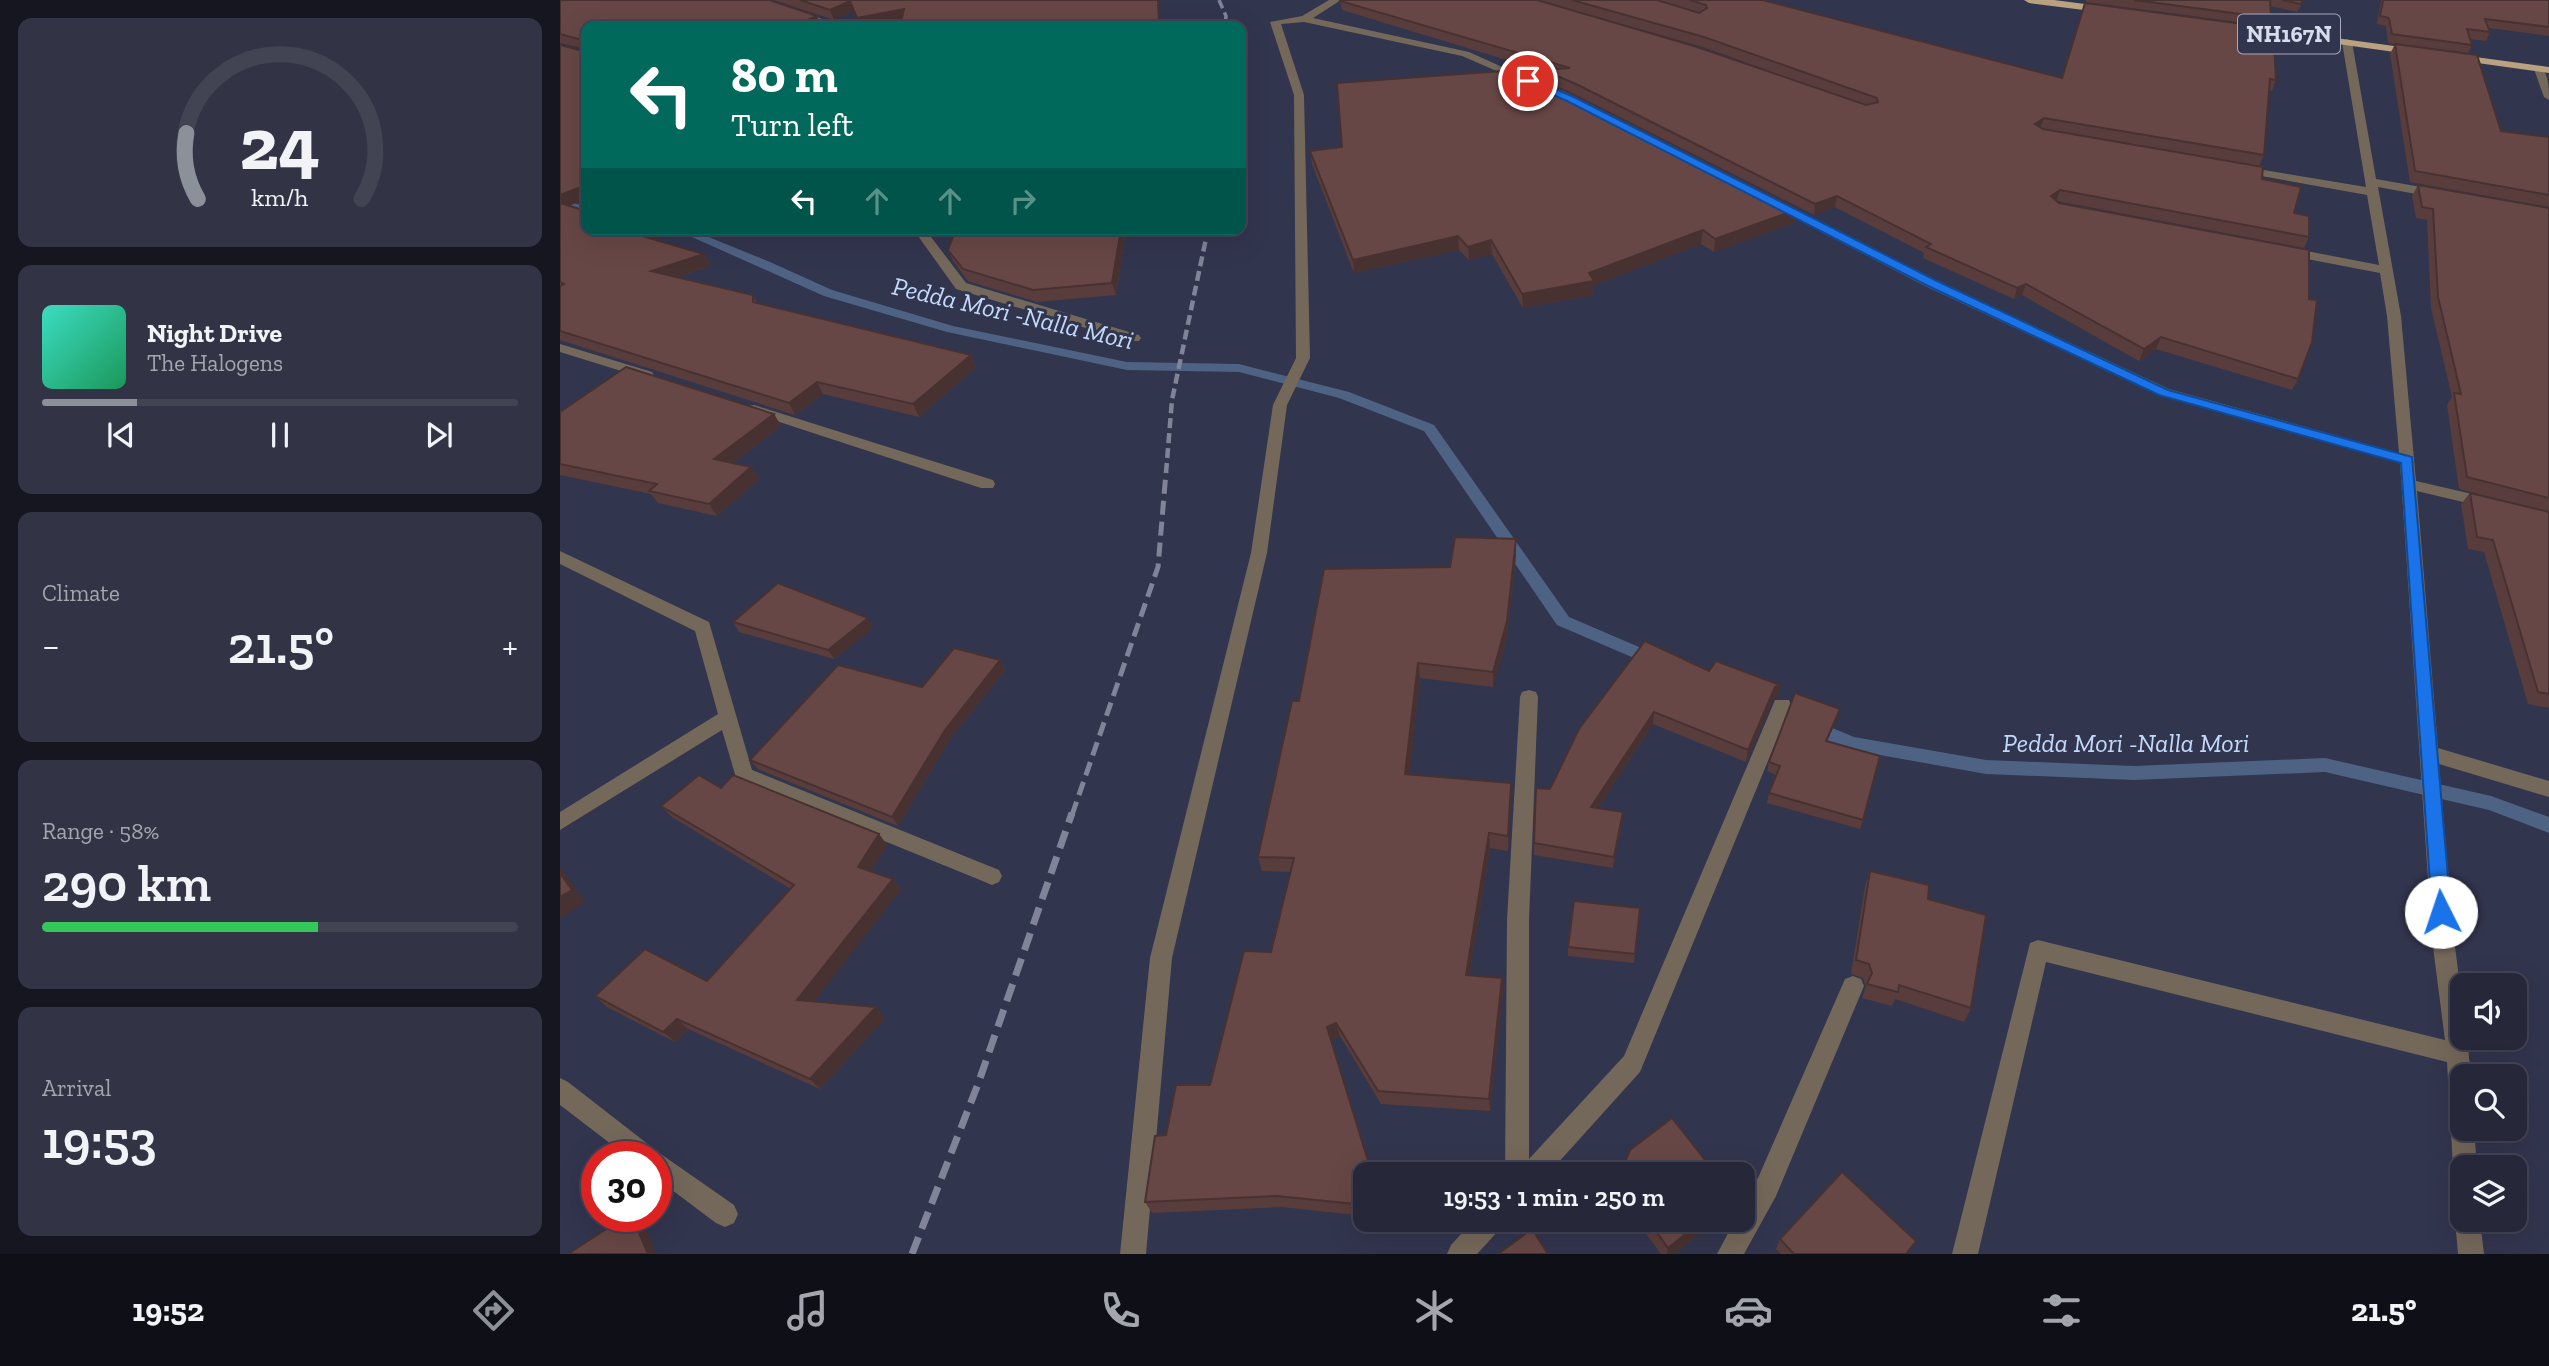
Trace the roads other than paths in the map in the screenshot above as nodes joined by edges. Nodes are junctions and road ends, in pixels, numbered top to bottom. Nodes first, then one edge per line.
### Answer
1 (756, 0) edge
2 (1336, 0) edge
3 (2029, 0) edge
4 (2115, 11) edge
5 (1304, 19) junction
6 (822, 21) edge
7 (2238, 27) edge
8 (2347, 42) junction
9 (2423, 53) edge
10 (2435, 54) edge
11 (2544, 70) edge
12 (1535, 84) edge
13 (2549, 97) edge
14 (2227, 167) edge
15 (2373, 187) junction
16 (1758, 195) edge
17 (2454, 197) edge
18 (923, 235) edge
19 (2276, 249) edge
20 (2386, 270) junction
21 (1134, 338) dead end
22 (560, 348) edge
23 (658, 379) edge
24 (745, 407) edge
25 (2407, 460) junction
26 (987, 484) dead end
27 (2409, 484) junction
28 (2498, 505) edge
29 (560, 557) edge
30 (1529, 697) dead end
31 (1782, 705) dead end
32 (728, 717) junction
33 (2429, 753) junction
34 (2549, 789) edge
35 (560, 822) edge
36 (992, 876) dead end
37 (1853, 986) dead end
38 (2458, 1054) junction
39 (2459, 1064) edge
40 (560, 1090) edge
41 (627, 1141) edge
42 (1517, 1162) edge
43 (1543, 1162) edge
44 (672, 1175) edge
45 (725, 1214) dead end
46 (1480, 1232) edge
47 (2469, 1232) edge
48 (1133, 1254) edge
49 (1460, 1254) edge
50 (1730, 1254) edge
51 (1965, 1254) edge
52 (2471, 1254) edge

1 - 6 street
2 - 5 street
3 - 4 highway
5 - 12 street
5 - 48 street
7 - 8 highway, NH167N
8 - 9 highway, NH167N
8 - 15 street
10 - 11 highway
11 - 13 street
14 - 15 street
15 - 17 street
15 - 20 street
16 - 25 street
18 - 21 street
19 - 20 street
20 - 25 street
22 - 23 street
24 - 26 street
25 - 27 street
27 - 28 street
27 - 33 street
29 - 32 street
30 - 42 street
31 - 43 street
32 - 35 street
32 - 36 street
33 - 34 street
33 - 38 street
37 - 50 street
38 - 39 street
38 - 51 street
40 - 41 street
44 - 45 street
46 - 49 street
47 - 52 street

